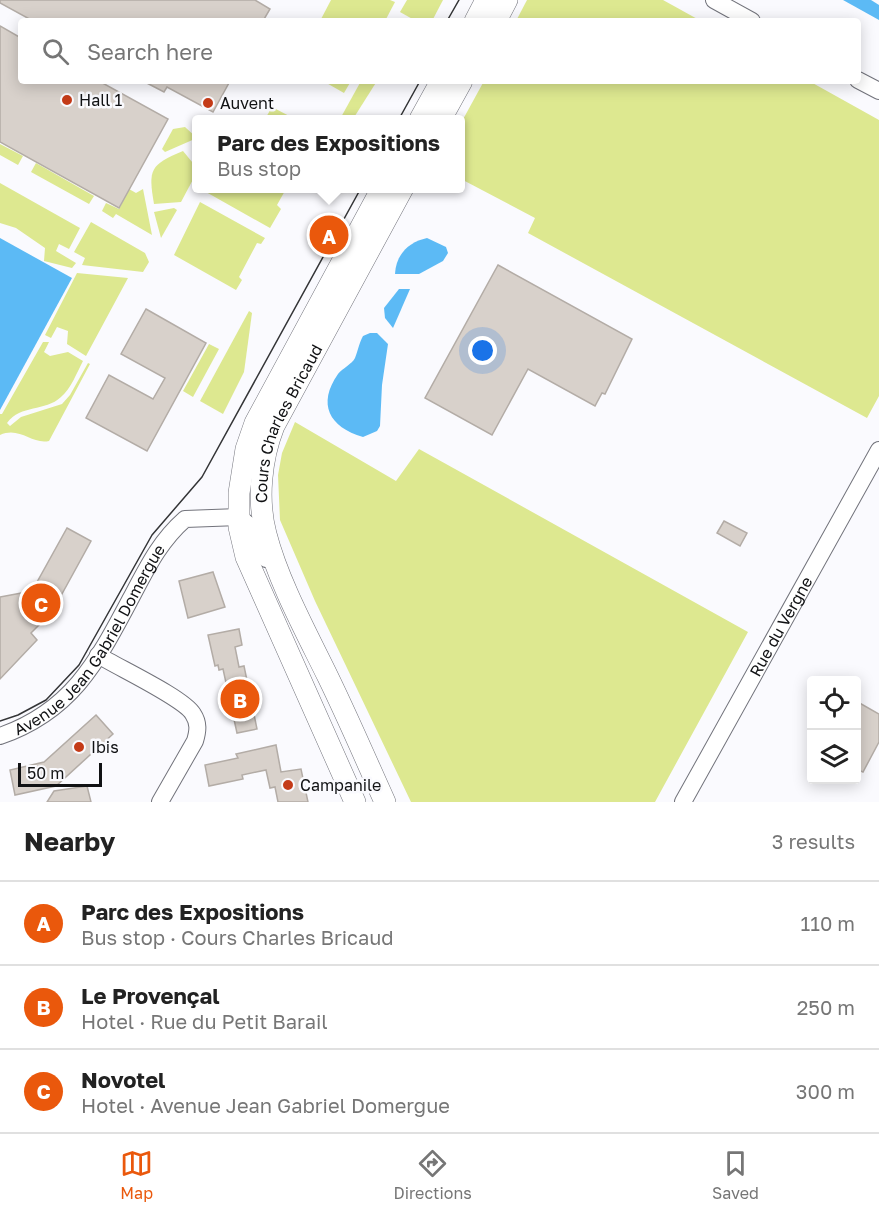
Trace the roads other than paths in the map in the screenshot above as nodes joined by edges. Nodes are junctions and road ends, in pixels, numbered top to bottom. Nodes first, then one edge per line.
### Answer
1 (486, 0) edge
2 (507, 0) edge
3 (714, 0) edge
4 (477, 18) edge
5 (498, 18) edge
6 (747, 18) edge
7 (861, 82) edge
8 (439, 84) edge
9 (460, 84) edge
10 (879, 92) edge
11 (423, 115) edge
12 (444, 115) edge
13 (380, 193) edge
14 (401, 193) edge
15 (879, 450) edge
16 (248, 524) junction
17 (98, 655) junction
18 (0, 736) edge
19 (159, 802) edge
20 (355, 802) edge
21 (386, 802) edge
22 (683, 802) edge

1 - 4 main road
2 - 5 main road
3 - 6 street
7 - 10 street
8 - 11 main road
9 - 12 main road
13 - 16 main road, Cours Charles Bricaud
14 - 16 main road, Cours Charles Bricaud
15 - 22 street, Rue du Vergne
16 - 17 street, Avenue Jean Gabriel Domergue
16 - 20 main road, Cours Charles Bricaud
16 - 21 main road, Cours Charles Bricaud
17 - 18 street, Avenue Jean Gabriel Domergue
17 - 19 street

